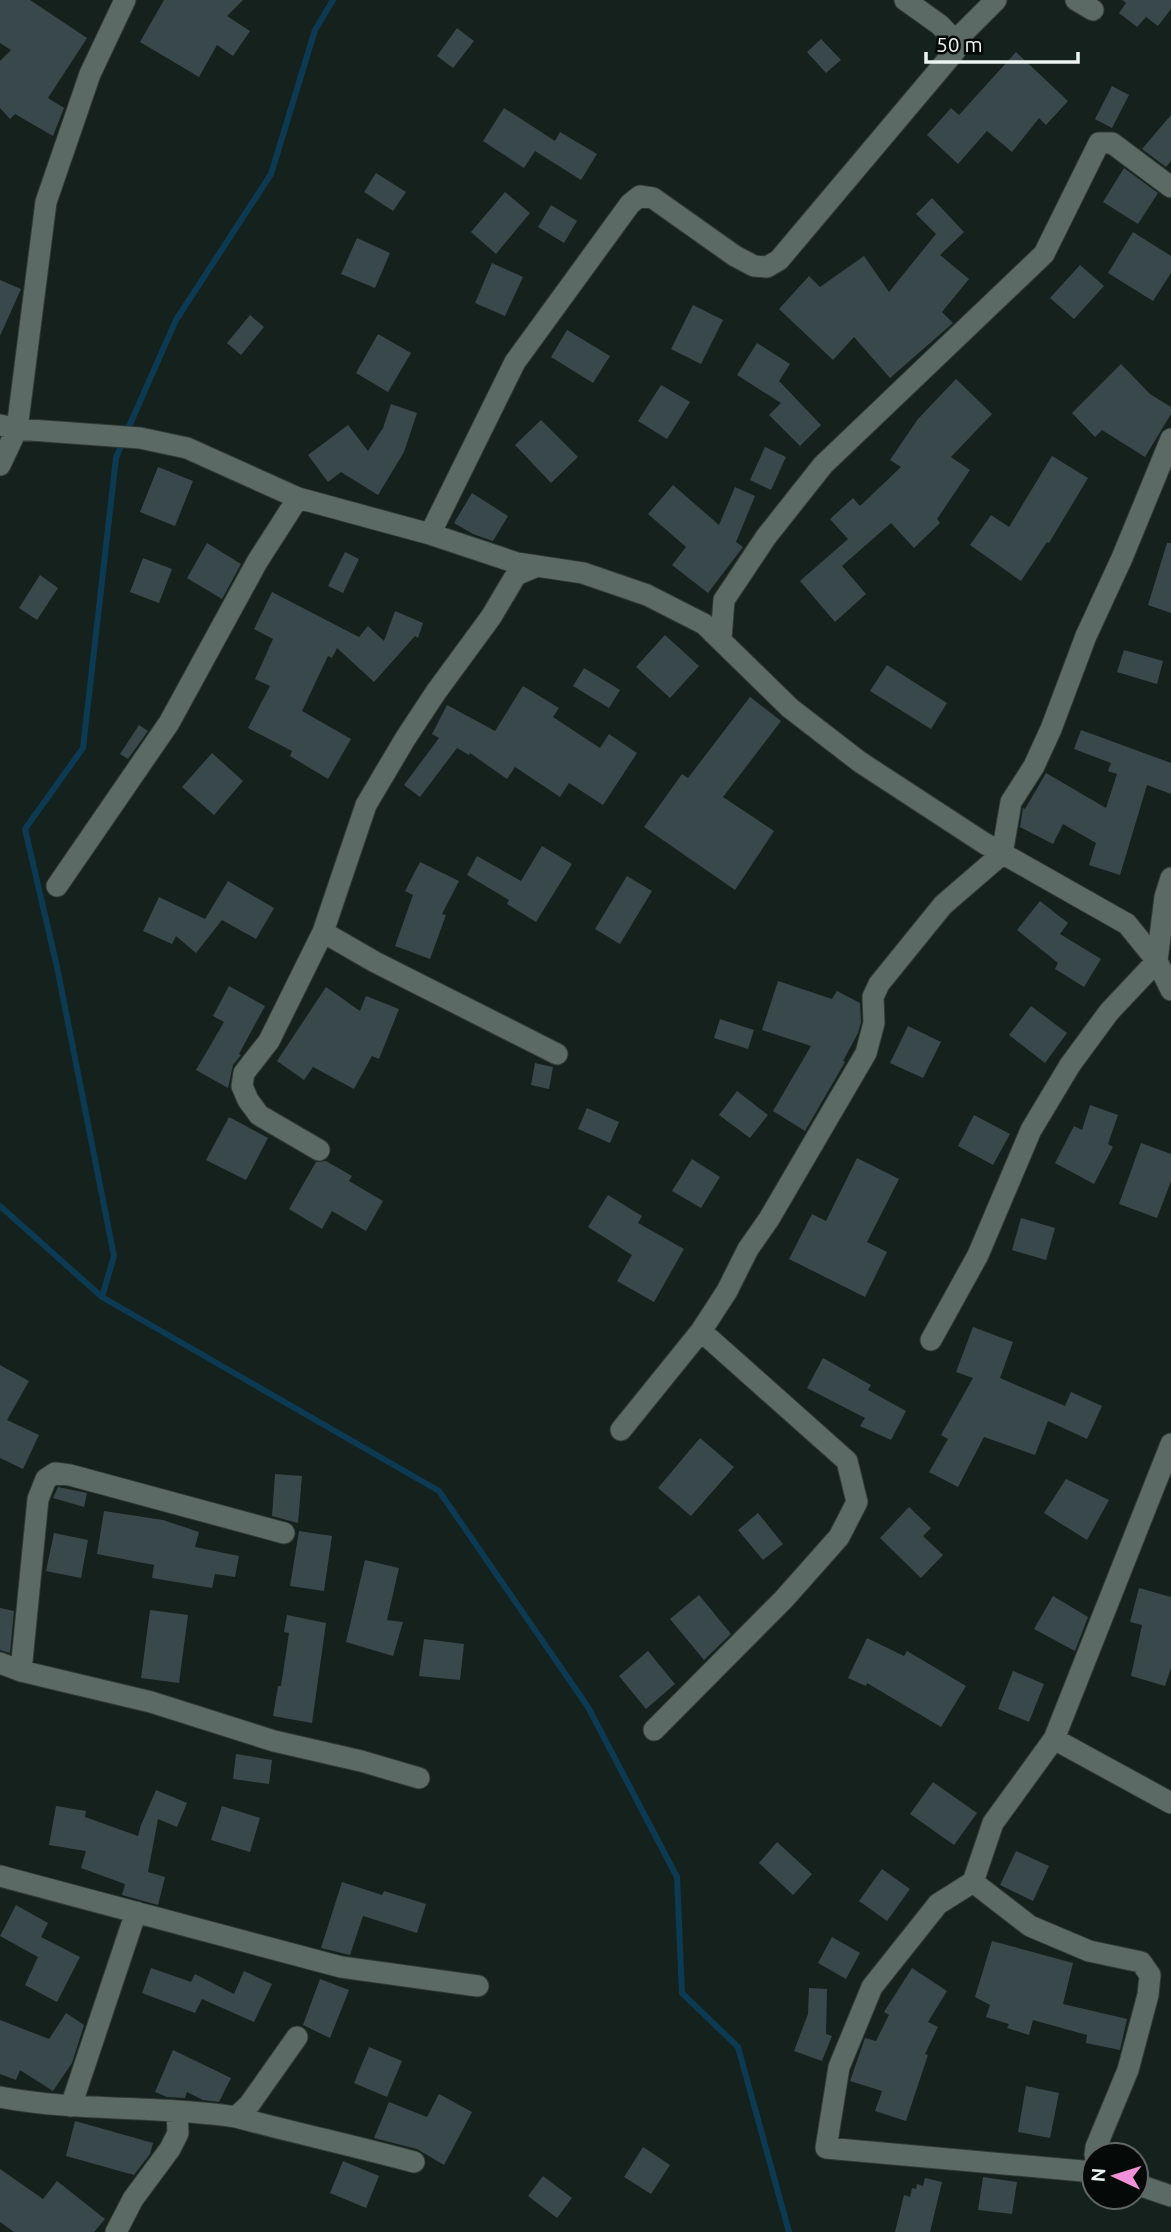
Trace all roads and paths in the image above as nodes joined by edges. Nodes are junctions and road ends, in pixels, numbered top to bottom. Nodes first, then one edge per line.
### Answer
1 (125, 0) edge
2 (905, 0) edge
3 (996, 0) edge
4 (955, 41) junction
5 (1171, 187) edge
6 (8, 427) edge
7 (1170, 447) edge
8 (0, 465) edge
9 (298, 498) junction
10 (430, 534) junction
11 (535, 567) junction
12 (721, 639) junction
13 (1002, 854) junction
14 (1171, 878) edge
15 (57, 886) dead end
16 (323, 932) junction
17 (1157, 961) junction
18 (1171, 990) edge
19 (557, 1054) dead end
20 (319, 1150) dead end
21 (701, 1331) junction
22 (930, 1340) dead end
23 (621, 1430) dead end
24 (1171, 1444) edge
25 (284, 1533) dead end
26 (0, 1663) edge
27 (21, 1671) junction
28 (654, 1730) dead end
29 (1054, 1738) junction
30 (419, 1778) dead end
31 (1171, 1803) edge
32 (0, 1876) edge
33 (973, 1882) junction
34 (136, 1912) junction
35 (478, 1986) dead end
36 (297, 2037) dead end
37 (0, 2097) edge
38 (71, 2106) junction
39 (177, 2112) junction
40 (236, 2117) junction
41 (1098, 2141) edge
42 (414, 2162) dead end
43 (1080, 2171) edge
44 (1150, 2189) edge
45 (1171, 2196) edge
46 (116, 2232) edge

1 - 6 street
2 - 4 street
3 - 4 street
4 - 10 street
5 - 12 street
6 - 8 street
6 - 9 street
7 - 13 street
9 - 10 street
9 - 15 street
10 - 11 street
11 - 12 street
11 - 16 street
12 - 13 street
13 - 17 street
13 - 21 street
14 - 17 street
16 - 19 street
16 - 20 street
17 - 18 street
17 - 22 street
21 - 23 street
21 - 28 street
24 - 29 street
25 - 27 street
26 - 27 street
27 - 30 street
29 - 31 street
29 - 33 street
32 - 34 street
33 - 41 street
33 - 43 street
34 - 35 street
34 - 38 street
36 - 40 street
37 - 38 street
38 - 39 street
39 - 40 street
39 - 46 street
40 - 42 street
44 - 45 street

